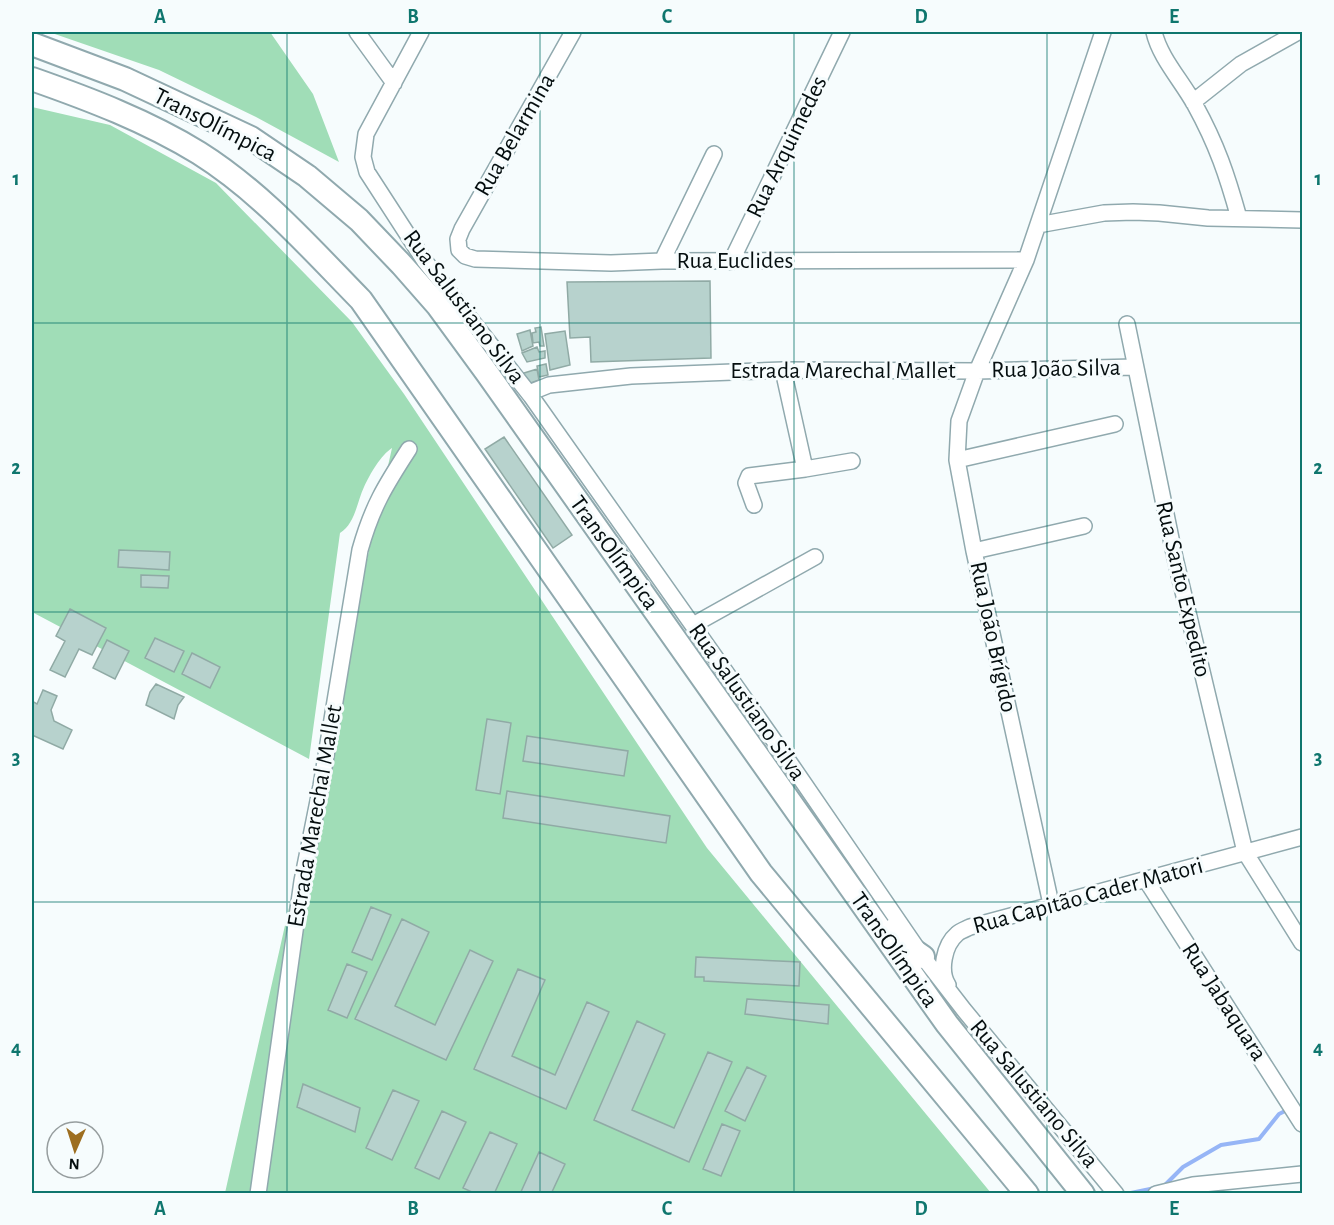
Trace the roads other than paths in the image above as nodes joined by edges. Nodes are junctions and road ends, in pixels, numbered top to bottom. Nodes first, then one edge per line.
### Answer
1 (357, 32) edge
2 (421, 32) edge
3 (573, 32) edge
4 (842, 32) edge
5 (1103, 32) edge
6 (1154, 32) edge
7 (1298, 32) edge
8 (32, 45) edge
9 (32, 79) edge
10 (394, 83) junction
11 (1193, 102) junction
12 (714, 154) dead end
13 (1239, 218) junction
14 (1302, 220) edge
15 (1038, 225) junction
16 (458, 239) joint
17 (1026, 260) junction
18 (662, 261) junction
19 (731, 262) junction
20 (1127, 324) dead end
21 (1134, 367) junction
22 (783, 370) junction
23 (977, 371) junction
24 (531, 396) junction
25 (1115, 424) dead end
26 (409, 450) dead end
27 (852, 460) dead end
28 (957, 460) junction
29 (805, 469) junction
30 (754, 505) dead end
31 (1084, 526) dead end
32 (974, 551) junction
33 (815, 557) dead end
34 (693, 625) junction
35 (693, 664) junction
36 (1302, 837) edge
37 (1245, 852) junction
38 (1146, 880) junction
39 (1051, 904) junction
40 (1302, 944) edge
41 (923, 957) junction
42 (964, 1010) junction
43 (1302, 1124) edge
44 (1302, 1174) edge
45 (258, 1194) edge
46 (1028, 1194) edge
47 (1083, 1194) edge
48 (1116, 1194) edge
49 (1156, 1194) edge

1 - 10 street
2 - 10 street
3 - 16 street, Rua Belarmina
4 - 19 street, Rua Arquimedes
5 - 15 street, Estrada Marechal Mallet
6 - 11 street
7 - 11 street
8 - 35 highway, TransOlímpica
9 - 46 highway, TransOlímpica
10 - 24 street, Rua Salustiano Silva
11 - 13 street
12 - 18 street
13 - 14 street
13 - 15 street
15 - 17 street, Estrada Marechal Mallet
16 - 18 street, Rua Euclides
17 - 19 street, Rua Euclides
17 - 23 street, Estrada Marechal Mallet
18 - 19 street, Rua Euclides
20 - 21 street, Rua Santo Expedito
21 - 23 street, Rua João Silva
21 - 37 street, Rua Santo Expedito
22 - 23 street, Estrada Marechal Mallet
22 - 24 street, Estrada Marechal Mallet
22 - 29 street
23 - 28 street, Rua João Brígido
24 - 34 street, Rua Salustiano Silva
25 - 28 street
26 - 45 street, Estrada Marechal Mallet
27 - 29 street
28 - 32 street, Rua João Brígido
29 - 30 street
31 - 32 street
32 - 39 street, Rua João Brígido
33 - 34 street
34 - 41 street, Rua Salustiano Silva
35 - 41 highway
35 - 47 highway, TransOlímpica
36 - 37 street, Rua Capitão Cader Matori
37 - 38 street, Rua Capitão Cader Matori
37 - 40 street, Rua Santo Expedito
38 - 39 street, Rua Capitão Cader Matori
38 - 43 street, Rua Jabaquara
39 - 42 street, Rua Capitão Cader Matori
41 - 42 street, Rua Salustiano Silva
42 - 48 street, Rua Salustiano Silva
44 - 49 street

